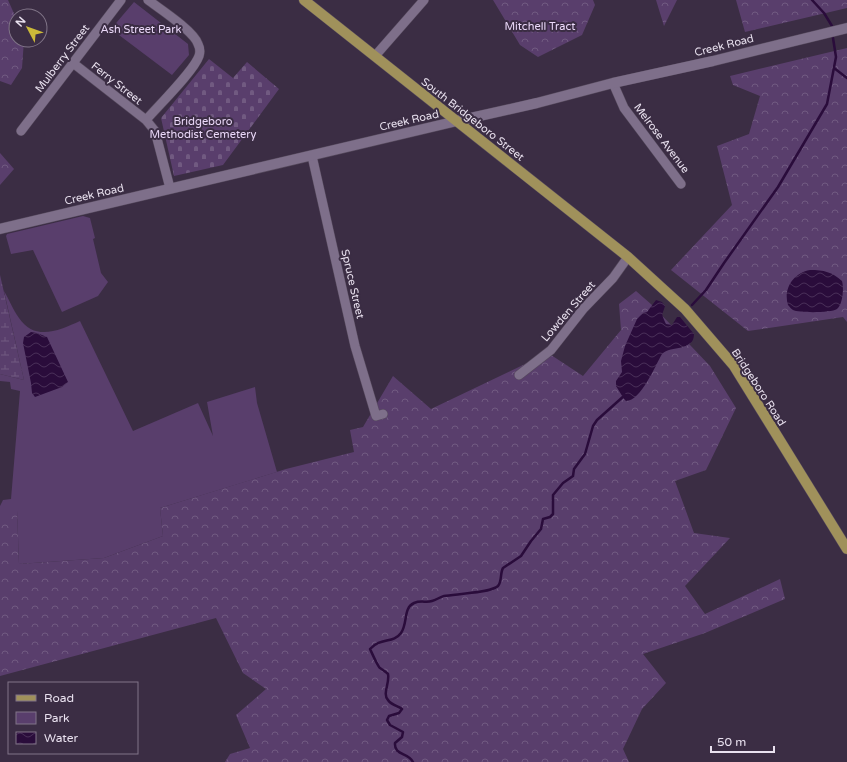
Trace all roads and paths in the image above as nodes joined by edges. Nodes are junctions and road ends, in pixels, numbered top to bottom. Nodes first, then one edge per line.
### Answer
1 (121, 0) edge
2 (148, 0) edge
3 (304, 0) edge
4 (424, 0) edge
5 (847, 28) edge
6 (375, 56) junction
7 (73, 63) junction
8 (613, 83) junction
9 (146, 120) junction
10 (457, 121) junction
11 (21, 131) dead end
12 (312, 156) junction
13 (682, 184) dead end
14 (170, 188) junction
15 (0, 229) edge
16 (628, 257) junction
17 (519, 375) dead end
18 (379, 415) dead end
19 (847, 549) edge

1 - 7 street, Mulberry Street
2 - 9 street
3 - 6 main road, South Bridgeboro Street
4 - 6 street
5 - 8 street, Creek Road
6 - 10 main road, South Bridgeboro Street
7 - 9 street, Ferry Street
7 - 11 street, Mulberry Street
8 - 10 street, Creek Road
8 - 13 street, Melrose Avenue
9 - 14 street, Ferry Street
10 - 12 street, Creek Road
10 - 16 main road, South Bridgeboro Street
12 - 14 street, Creek Road
12 - 18 street, Spruce Street
14 - 15 street, Creek Road
16 - 17 street, Lowden Street
16 - 19 main road, Bridgeboro Road

